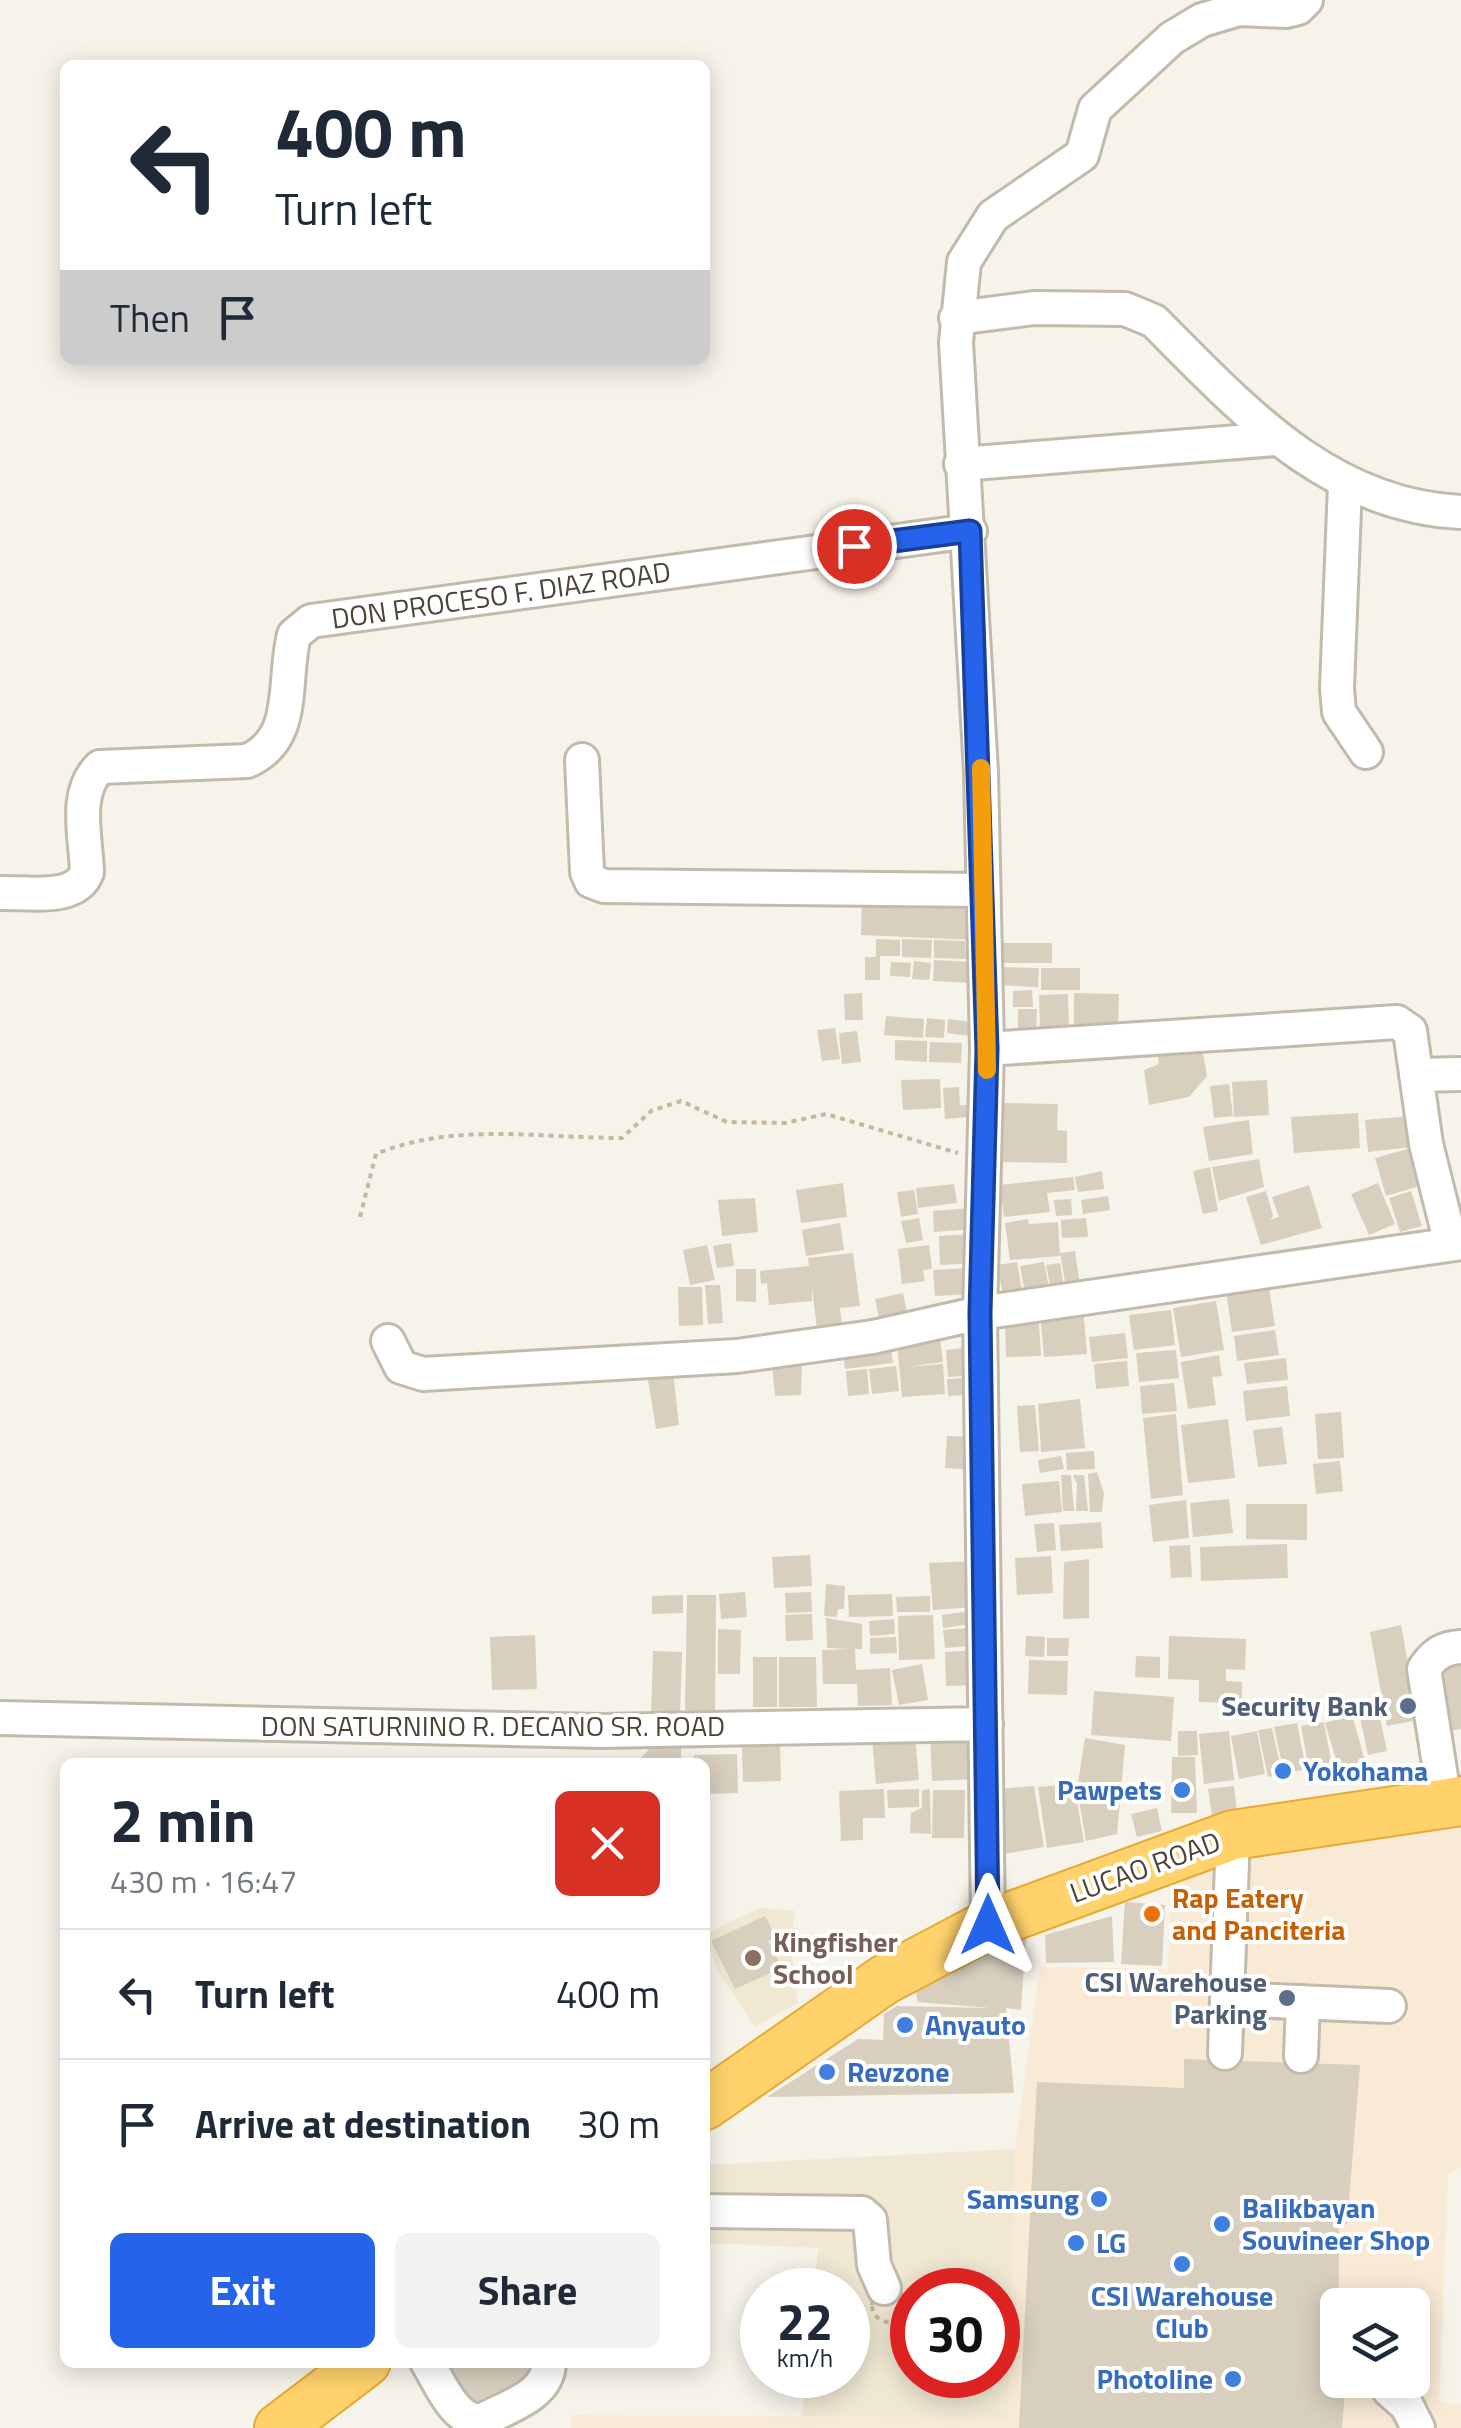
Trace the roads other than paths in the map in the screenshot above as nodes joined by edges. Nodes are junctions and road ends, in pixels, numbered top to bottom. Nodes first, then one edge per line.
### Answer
1 (1306, 0) edge
2 (956, 318) junction
3 (1276, 440) junction
4 (961, 464) junction
5 (1345, 484) junction
6 (1461, 512) edge
7 (970, 531) junction
8 (1366, 752) dead end
9 (582, 760) dead end
10 (984, 890) junction
11 (0, 894) edge
12 (987, 1049) junction
13 (1461, 1074) edge
14 (1416, 1075) junction
15 (1456, 1244) edge
16 (980, 1313) junction
17 (388, 1341) dead end
18 (1461, 1648) edge
19 (0, 1718) edge
20 (986, 1724) junction
21 (1453, 1801) edge
22 (1233, 1835) junction
23 (988, 1925) junction
24 (1227, 2000) junction
25 (1303, 2002) junction
26 (1389, 2006) dead end
27 (1225, 2053) dead end
28 (1301, 2056) dead end
29 (710, 2102) edge
30 (710, 2211) edge
31 (884, 2288) dead end
32 (358, 2368) edge
33 (431, 2368) edge
34 (548, 2368) edge
35 (1398, 2398) edge
36 (279, 2428) edge
37 (1418, 2428) edge

1 - 2 street
2 - 3 street
2 - 4 street
3 - 4 street
3 - 5 street
4 - 7 street
5 - 6 street
5 - 8 street
7 - 10 street
7 - 11 street, DON PROCESO F. DIAZ ROAD
9 - 10 street
10 - 12 street
12 - 14 street
12 - 16 street
13 - 14 street
14 - 15 street
15 - 16 street
16 - 17 street
16 - 20 street
18 - 21 street
19 - 20 street, DON SATURNINO R. DECANO SR. ROAD
20 - 23 street
21 - 22 highway, LUCAO ROAD
22 - 23 highway, LUCAO ROAD
22 - 24 street
23 - 29 highway, LUCAO ROAD
24 - 25 street
24 - 27 street
25 - 26 street
25 - 28 street
30 - 31 street
32 - 36 highway
33 - 34 street
35 - 37 street

